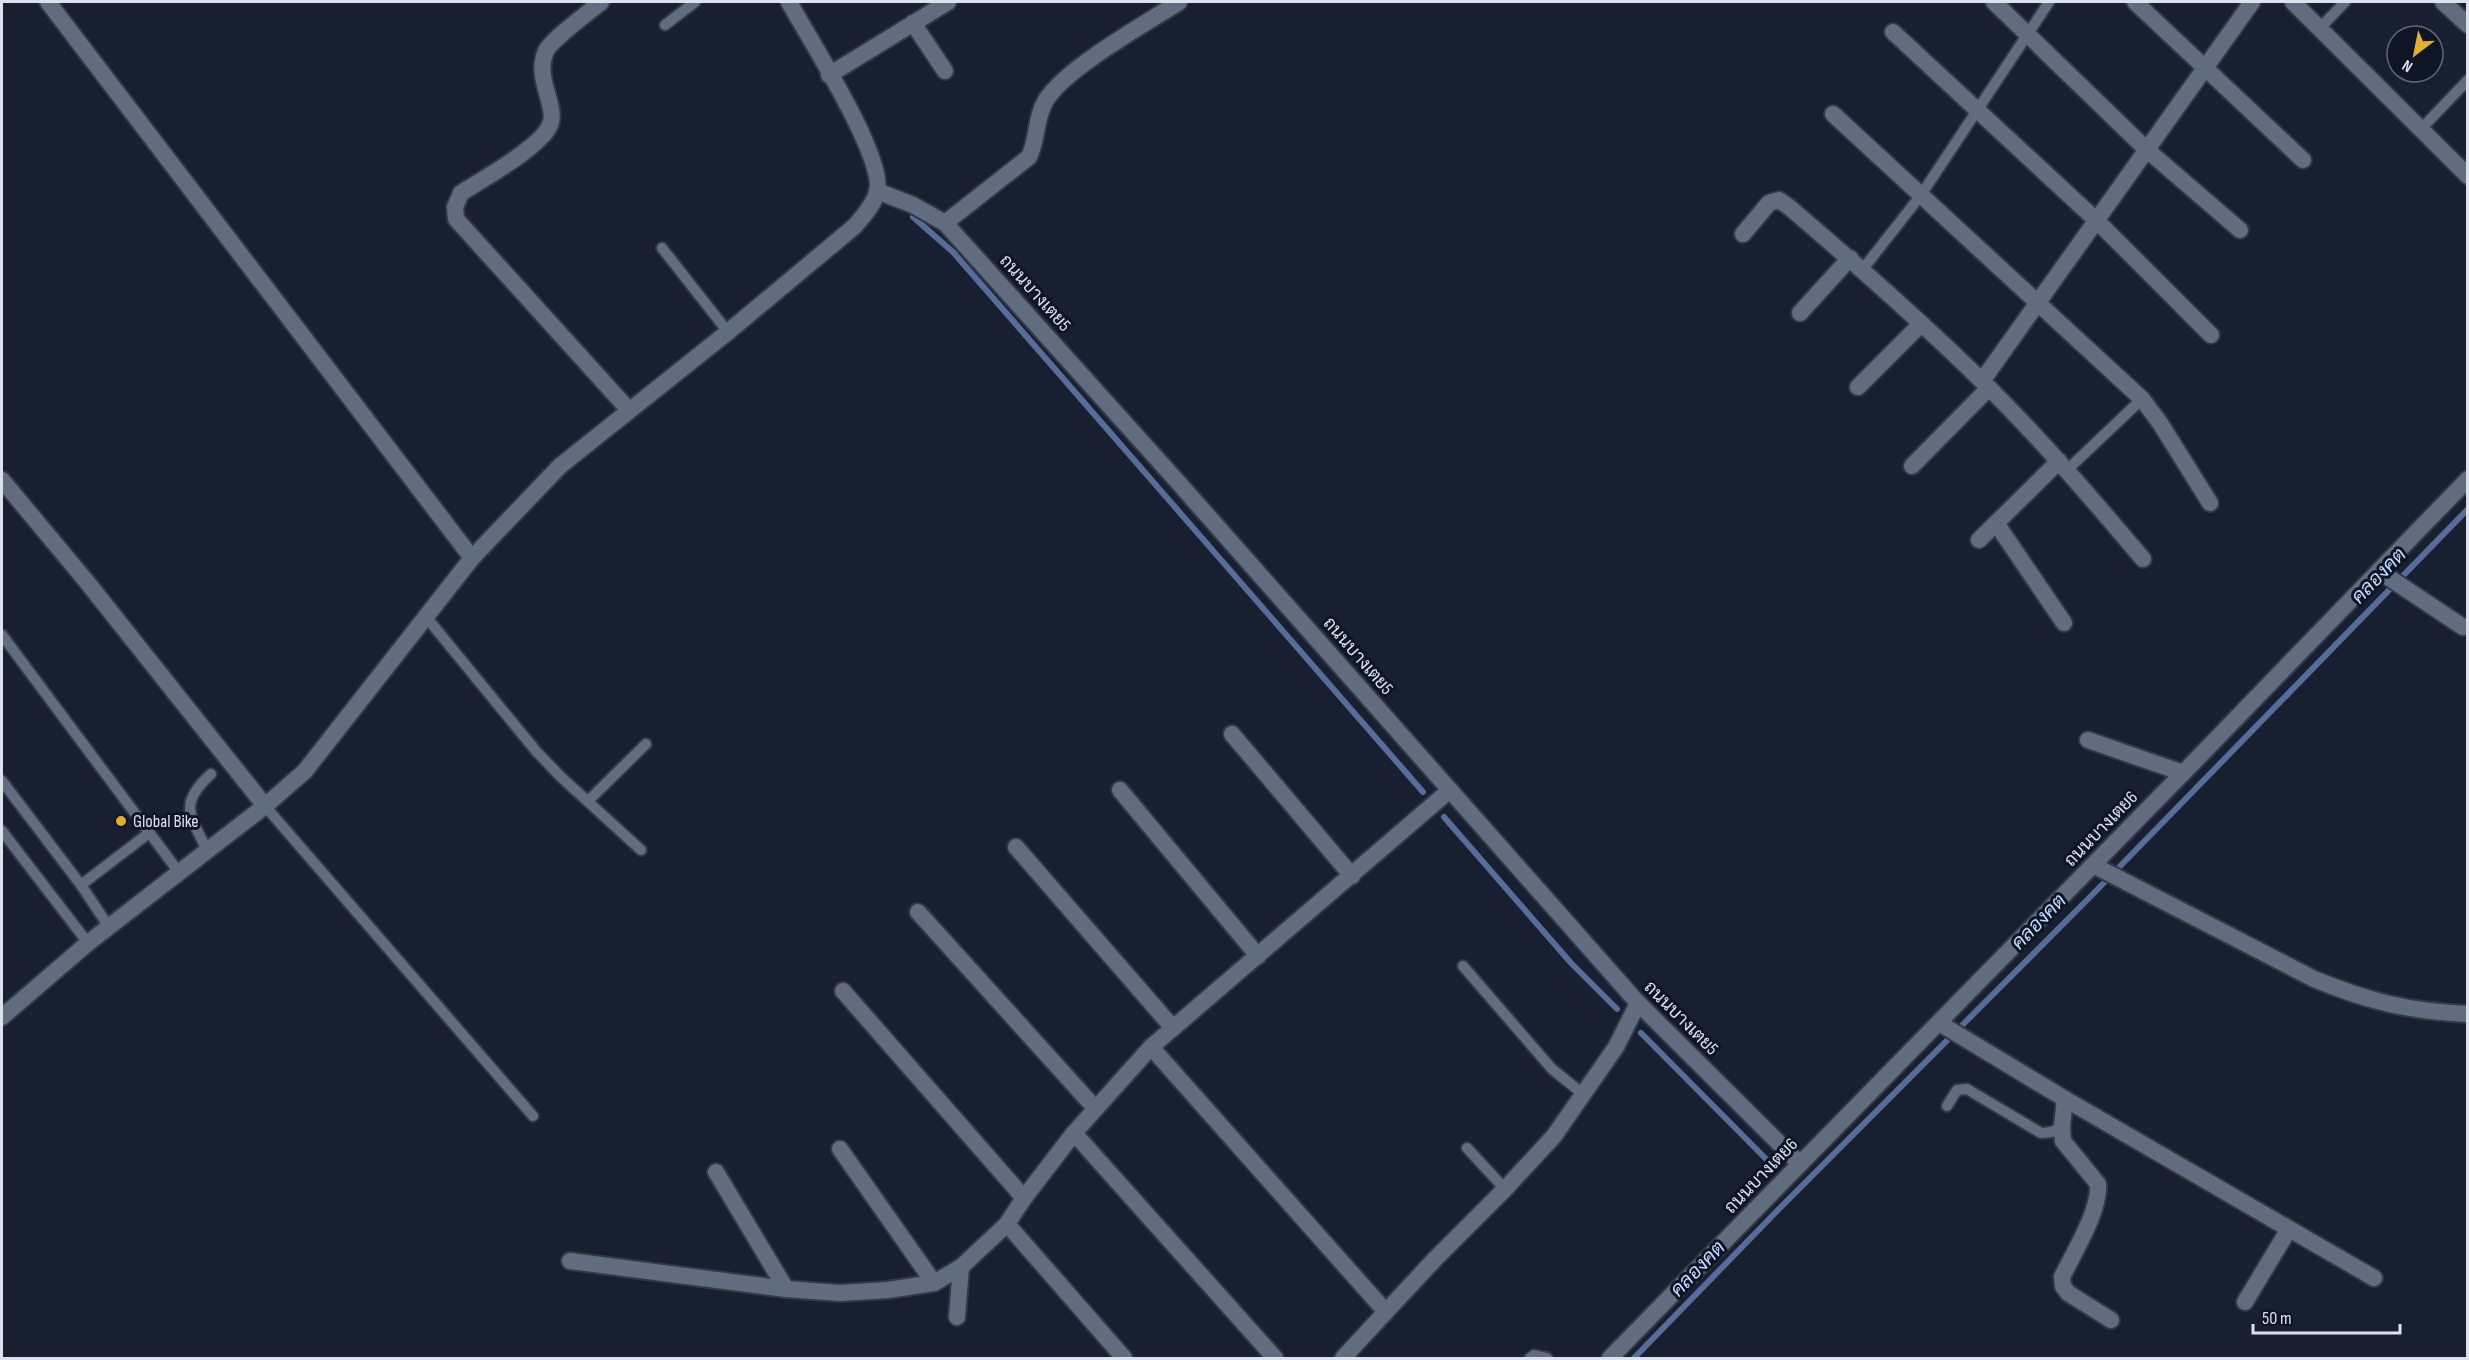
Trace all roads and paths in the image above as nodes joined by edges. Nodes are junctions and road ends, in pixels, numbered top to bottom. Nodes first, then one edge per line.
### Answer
1 (48, 2) edge
2 (601, 2) edge
3 (695, 2) edge
4 (790, 2) edge
5 (948, 2) edge
6 (1179, 2) edge
7 (1994, 2) edge
8 (2049, 2) edge
9 (2135, 2) edge
10 (2252, 2) edge
11 (2293, 2) edge
12 (2345, 2) edge
13 (2443, 2) edge
14 (913, 23) junction
15 (665, 25) dead end
16 (2468, 25) edge
17 (2320, 28) junction
18 (1893, 32) dead end
19 (2026, 33) junction
20 (2206, 66) junction
21 (945, 71) dead end
22 (829, 75) junction
23 (2468, 80) edge
24 (1977, 109) junction
25 (1833, 114) dead end
26 (2421, 129) junction
27 (2146, 148) junction
28 (2303, 160) dead end
29 (2468, 176) edge
30 (877, 191) junction
31 (1921, 195) junction
32 (2096, 220) junction
33 (945, 223) junction
34 (2240, 230) dead end
35 (1743, 234) dead end
36 (662, 248) dead end
37 (1856, 263) junction
38 (2038, 301) junction
39 (1800, 312) dead end
40 (1920, 324) junction
41 (728, 332) junction
42 (2211, 335) dead end
43 (1986, 385) junction
44 (1858, 387) dead end
45 (2142, 399) junction
46 (628, 410) junction
47 (1912, 466) dead end
48 (2063, 466) junction
49 (2468, 479) edge
50 (2, 480) edge
51 (2210, 503) dead end
52 (1996, 524) junction
53 (1979, 540) dead end
54 (472, 558) junction
55 (2143, 559) dead end
56 (2382, 573) junction
57 (427, 618) junction
58 (2064, 623) dead end
59 (2463, 627) dead end
60 (2, 635) edge
61 (1232, 734) dead end
62 (2088, 740) dead end
63 (646, 744) dead end
64 (2184, 773) junction
65 (210, 774) dead end
66 (2, 781) edge
67 (1120, 790) dead end
68 (1450, 790) junction
69 (588, 801) junction
70 (265, 806) junction
71 (2, 831) edge
72 (149, 833) junction
73 (1016, 847) dead end
74 (207, 850) junction
75 (641, 850) dead end
76 (2097, 867) junction
77 (178, 871) junction
78 (1352, 876) junction
79 (81, 885) junction
80 (918, 912) dead end
81 (109, 927) junction
82 (88, 943) junction
83 (1258, 956) junction
84 (1463, 966) dead end
85 (843, 991) dead end
86 (1638, 1003) junction
87 (2468, 1014) edge
88 (2, 1017) edge
89 (1941, 1024) junction
90 (1173, 1028) junction
91 (1151, 1047) junction
92 (1584, 1094) junction
93 (2065, 1100) junction
94 (1947, 1106) dead end
95 (1095, 1108) junction
96 (533, 1116) dead end
97 (2062, 1126) junction
98 (1074, 1132) junction
99 (1467, 1148) dead end
100 (840, 1149) dead end
101 (1800, 1164) junction
102 (716, 1172) dead end
103 (1505, 1189) junction
104 (1024, 1198) junction
105 (1007, 1224) junction
106 (2289, 1229) junction
107 (570, 1261) dead end
108 (961, 1267) junction
109 (2374, 1278) dead end
110 (934, 1283) junction
111 (786, 1289) junction
112 (2245, 1302) dead end
113 (1386, 1312) junction
114 (957, 1317) dead end
115 (2110, 1320) dead end
116 (1124, 1359) edge
117 (1275, 1359) edge
118 (1343, 1359) edge
119 (1530, 1359) edge
120 (1547, 1359) edge
121 (1610, 1359) edge

1 - 54 street
2 - 46 street
3 - 15 lane
4 - 22 street
5 - 14 street
6 - 33 street
7 - 19 street
8 - 19 lane
9 - 20 street
10 - 20 street
11 - 17 street
12 - 17 lane
13 - 16 street
14 - 21 street
14 - 22 street
17 - 26 street
18 - 24 street
19 - 24 lane
19 - 27 street
20 - 27 street
20 - 28 street
22 - 30 street
23 - 26 lane
24 - 31 lane
24 - 32 street
25 - 31 street
26 - 29 street
27 - 32 street
27 - 34 street
30 - 33 street, ถนนบางเตย5
30 - 41 street
31 - 37 lane
31 - 38 street
32 - 38 street
32 - 42 street
33 - 68 street, ถนนบางเตย5
35 - 37 street
36 - 41 lane
37 - 39 street
37 - 40 street
38 - 43 street
38 - 45 street
40 - 43 street
40 - 44 street
41 - 46 street
43 - 47 street
43 - 48 street
45 - 48 lane
45 - 51 street
46 - 54 street
48 - 52 street
48 - 55 street
49 - 56 street, ถนนบางเตย6
50 - 70 street
52 - 53 street
52 - 58 street
54 - 57 street
56 - 59 street
56 - 64 street, ถนนบางเตย6
57 - 69 lane
57 - 70 street
60 - 72 lane
61 - 78 street
62 - 64 street
63 - 69 lane
64 - 76 street, ถนนบางเตย6
65 - 74 lane
66 - 79 lane
67 - 83 street
68 - 78 street
68 - 86 street, ถนนบางเตย5
69 - 75 lane
70 - 74 street
70 - 96 lane
71 - 82 lane
72 - 77 lane
72 - 79 lane
73 - 90 street
74 - 77 street
76 - 87 street
76 - 89 street, ถนนบางเตย6
77 - 81 street
78 - 83 street
79 - 81 lane
80 - 95 street
81 - 82 street
82 - 88 street
83 - 90 street
84 - 92 lane
85 - 104 street
86 - 92 street
86 - 101 street, ถนนบางเตย5
89 - 93 street
89 - 101 street, ถนนบางเตย6
90 - 91 street
91 - 95 street
91 - 113 street
92 - 103 street
93 - 97 street
93 - 106 street
94 - 97 lane
95 - 98 street
97 - 115 street
98 - 104 street
98 - 117 street
99 - 103 lane
100 - 110 street
101 - 121 street, ถนนบางเตย6
102 - 111 street
103 - 113 street
104 - 105 street
105 - 108 street
105 - 116 street
106 - 109 street
106 - 112 street
107 - 111 street
108 - 110 street
108 - 114 street
110 - 111 street
113 - 118 street
119 - 120 lane

